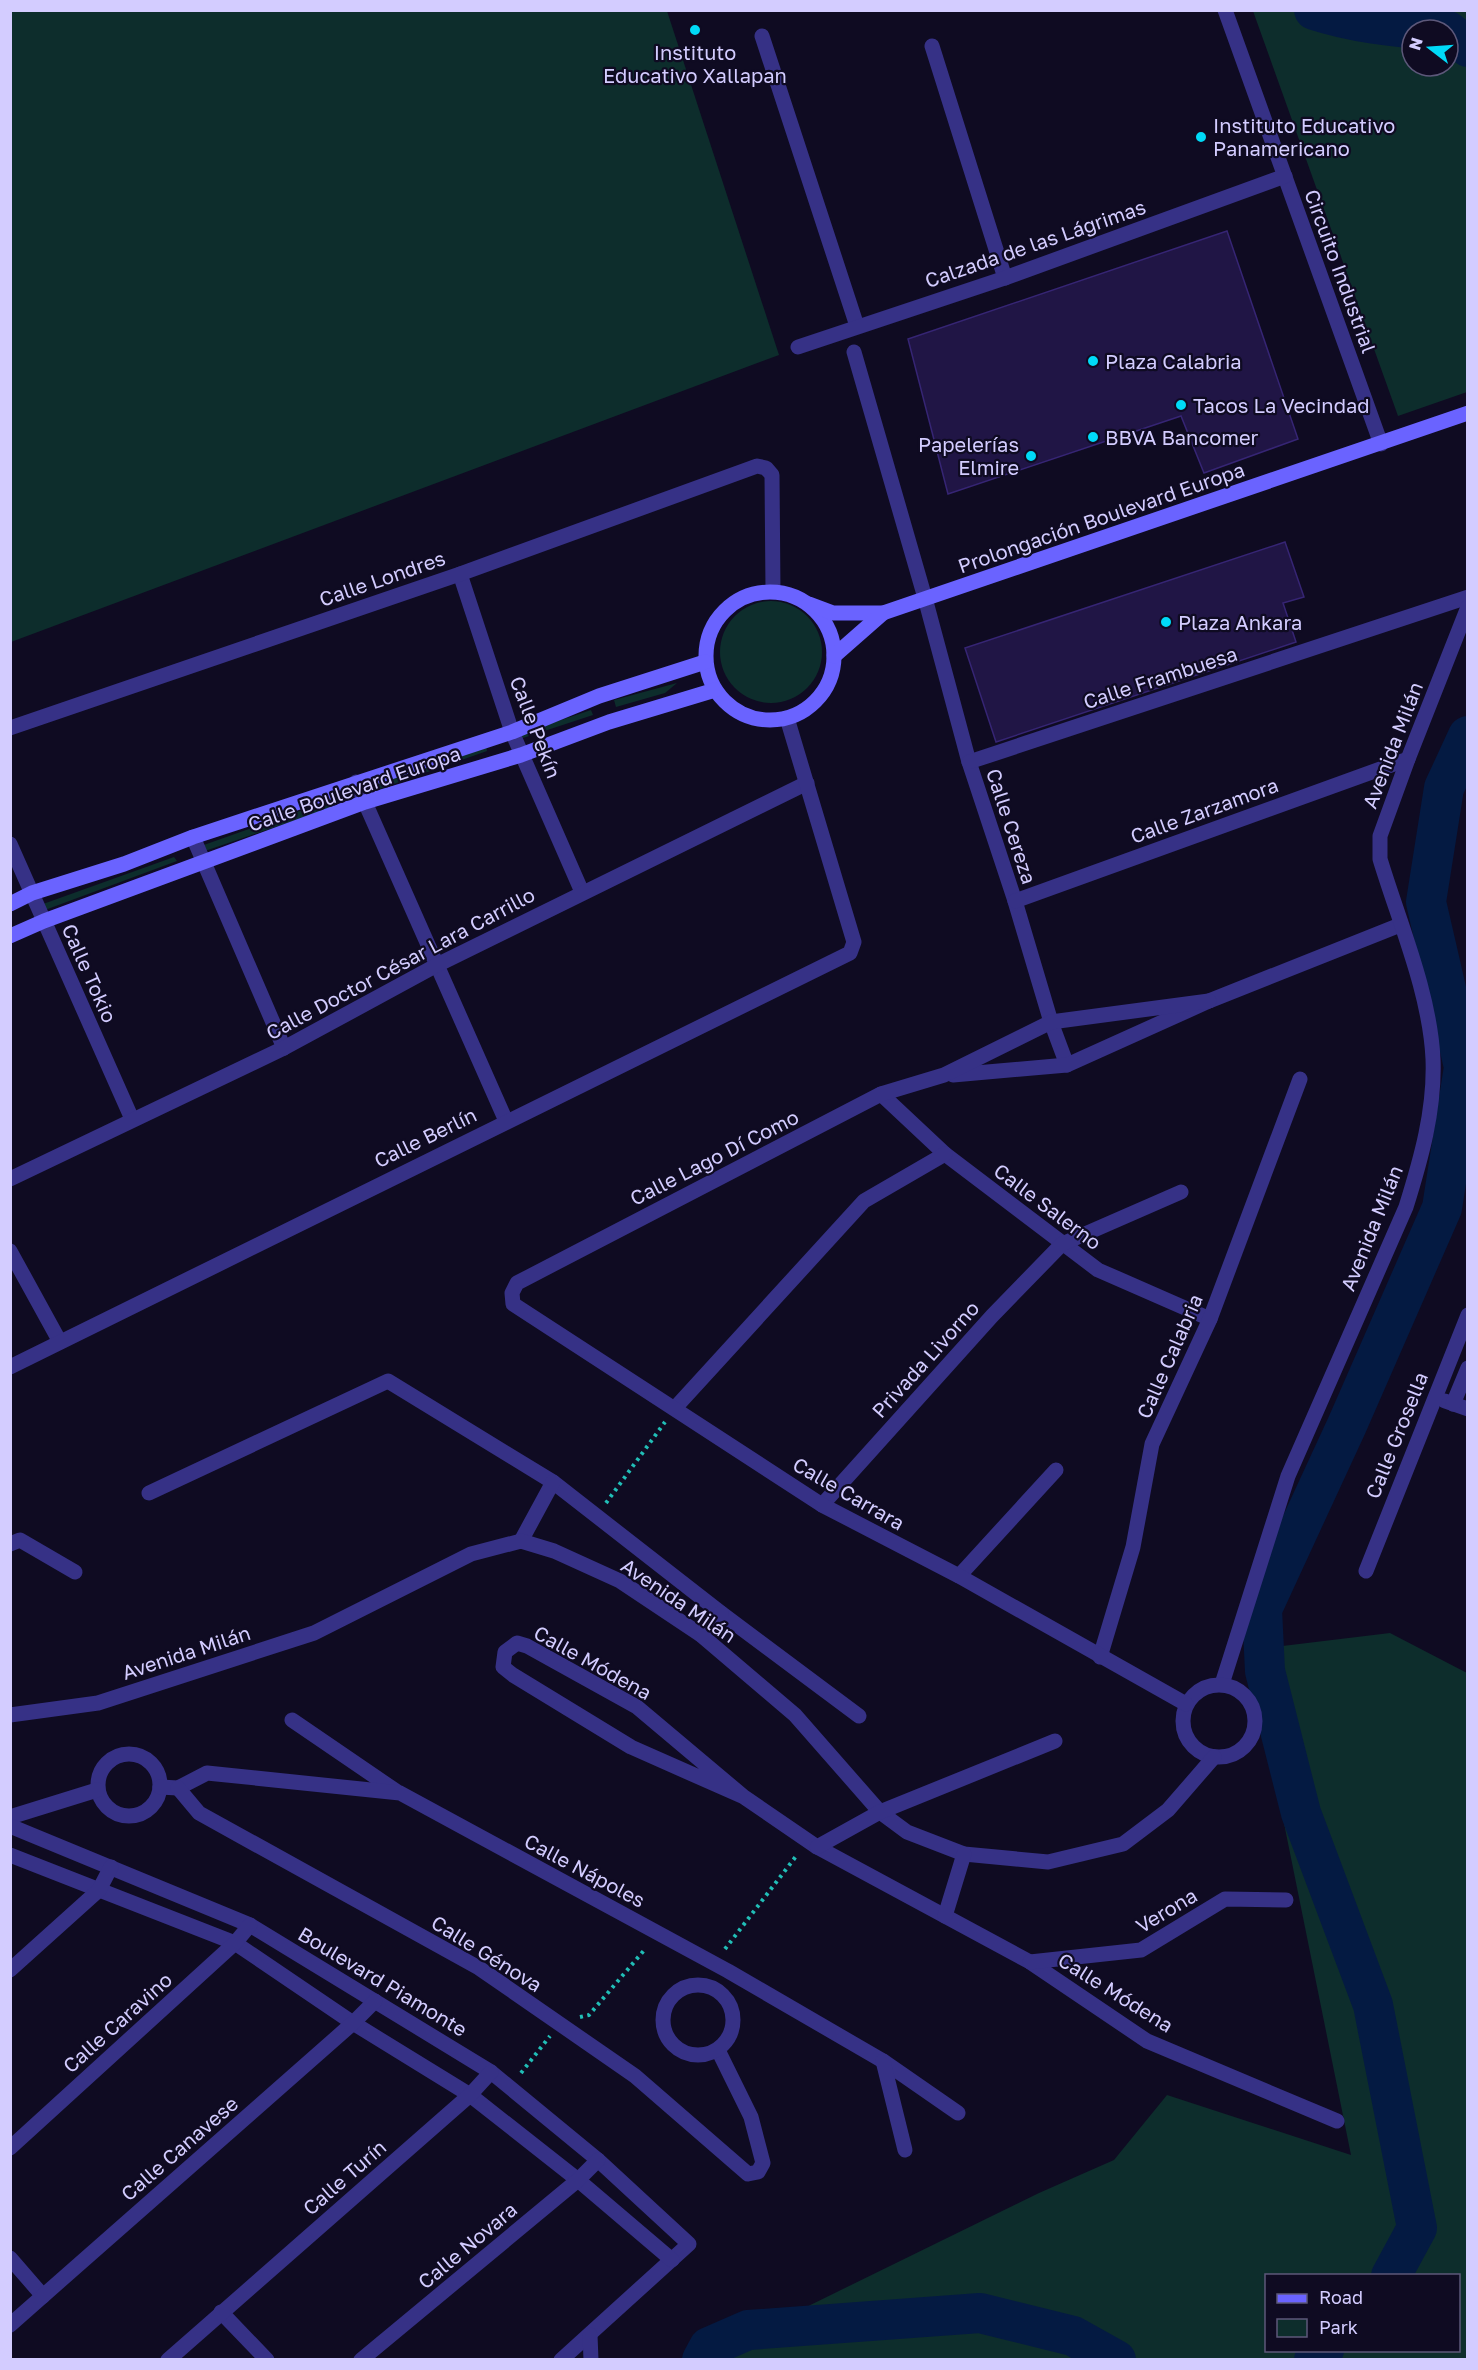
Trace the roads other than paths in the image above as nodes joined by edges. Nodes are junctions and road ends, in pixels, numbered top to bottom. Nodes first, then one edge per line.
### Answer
1 (1225, 10) edge
2 (762, 36) dead end
3 (932, 46) dead end
4 (1285, 176) junction
5 (1005, 278) junction
6 (856, 326) junction
7 (798, 346) dead end
8 (854, 352) dead end
9 (1467, 413) edge
10 (1381, 444) junction
11 (460, 574) junction
12 (773, 591) junction
13 (1467, 597) edge
14 (925, 598) junction
15 (809, 604) junction
16 (1467, 607) edge
17 (883, 613) junction
18 (834, 656) junction
19 (705, 662) junction
20 (715, 690) junction
21 (599, 696) junction
22 (787, 718) junction
23 (609, 722) junction
24 (10, 728) edge
25 (512, 732) junction
26 (522, 755) junction
27 (1408, 759) junction
28 (969, 762) junction
29 (356, 782) junction
30 (807, 783) junction
31 (364, 802) junction
32 (193, 837) junction
33 (10, 844) edge
34 (203, 862) junction
35 (582, 892) junction
36 (32, 893) junction
37 (1015, 901) junction
38 (10, 904) edge
39 (44, 921) junction
40 (1400, 925) junction
41 (10, 936) edge
42 (437, 965) junction
43 (1209, 1001) junction
44 (1051, 1022) junction
45 (284, 1048) junction
46 (1067, 1065) junction
47 (944, 1075) junction
48 (1300, 1079) dead end
49 (881, 1094) junction
50 (132, 1119) junction
51 (506, 1121) junction
52 (945, 1154) junction
53 (10, 1179) edge
54 (1181, 1192) dead end
55 (1062, 1245) junction
56 (10, 1251) edge
57 (512, 1293) joint
58 (1467, 1315) edge
59 (1210, 1319) junction
60 (60, 1342) junction
61 (10, 1367) edge
62 (1467, 1368) edge
63 (1433, 1398) junction
64 (1460, 1407) edge
65 (675, 1408) junction
66 (1056, 1470) dead end
67 (553, 1482) junction
68 (149, 1492) dead end
69 (822, 1505) junction
70 (521, 1541) junction
71 (10, 1544) edge
72 (1366, 1571) dead end
73 (75, 1572) dead end
74 (959, 1576) junction
75 (721, 1614) junction
76 (701, 1635) junction
77 (1100, 1657) junction
78 (1222, 1684) junction
79 (1186, 1704) junction
80 (10, 1715) edge
81 (859, 1716) dead end
82 (292, 1720) dead end
83 (1055, 1741) dead end
84 (1214, 1757) junction
85 (160, 1787) junction
86 (178, 1788) junction
87 (98, 1790) junction
88 (400, 1793) junction
89 (744, 1797) junction
90 (880, 1812) junction
91 (10, 1817) edge
92 (10, 1826) edge
93 (813, 1844) junction
94 (964, 1854) junction
95 (10, 1855) edge
96 (111, 1867) junction
97 (99, 1890) junction
98 (1286, 1900) dead end
99 (945, 1916) junction
100 (250, 1925) junction
101 (235, 1943) junction
102 (1030, 1962) junction
103 (10, 1970) edge
104 (728, 1971) junction
105 (718, 1990) junction
106 (375, 2001) junction
107 (353, 2023) junction
108 (718, 2050) junction
109 (883, 2061) junction
110 (491, 2072) junction
111 (471, 2095) junction
112 (958, 2113) dead end
113 (1337, 2121) dead end
114 (10, 2148) edge
115 (904, 2150) dead end
116 (598, 2160) junction
117 (578, 2180) junction
118 (10, 2258) edge
119 (672, 2260) junction
120 (43, 2296) junction
121 (222, 2312) junction
122 (10, 2325) edge
123 (590, 2335) junction
124 (168, 2360) edge
125 (267, 2360) edge
126 (361, 2360) edge
127 (561, 2360) edge
128 (591, 2360) edge

1 - 4 street, Circuito Industrial
2 - 6 street
3 - 5 street
4 - 5 street, Calzada de las Lágrimas
4 - 10 street, Circuito Industrial
5 - 6 street, Calzada de las Lágrimas
6 - 7 street, Calzada de las Lágrimas
8 - 14 street, Calle Cereza
9 - 10 main road, Prolongación Boulevard Europa
10 - 14 main road, Prolongación Boulevard Europa
11 - 12 street, Calle Londres
11 - 24 street, Calle Londres
11 - 25 street, Calle Pekín
12 - 15 main road
12 - 19 main road
13 - 28 street, Calle Frambuesa
14 - 17 main road, Prolongación Boulevard Europa
14 - 28 street, Calle Cereza
15 - 17 main road, Prolongación Boulevard Europa
15 - 18 main road
16 - 27 street, Avenida Milán
17 - 18 main road, Prolongación Boulevard Europa
18 - 22 main road
19 - 20 main road
19 - 21 main road, Calle Boulevard Europa
20 - 22 main road
20 - 23 main road, Calle Boulevard Europa
21 - 23 main road
21 - 25 main road, Calle Boulevard Europa
22 - 30 street
23 - 26 main road, Calle Boulevard Europa
25 - 26 street, Calle Pekín
25 - 29 main road, Calle Boulevard Europa
26 - 31 main road, Calle Boulevard Europa
26 - 35 street, Calle Pekín
27 - 37 street, Calle Zarzamora
27 - 40 street, Avenida Milán
28 - 37 street, Calle Cereza
29 - 31 street
29 - 32 main road, Calle Boulevard Europa
30 - 35 street, Calle Doctor César Lara Carrillo
30 - 51 street, Calle Berlín
31 - 34 main road, Calle Boulevard Europa
31 - 42 street
32 - 34 street
32 - 36 main road, Calle Boulevard Europa
33 - 36 street, Calle Tokio
34 - 39 main road, Calle Boulevard Europa
34 - 45 street
35 - 42 street, Calle Doctor César Lara Carrillo
36 - 38 main road, Calle Boulevard Europa
36 - 39 street, Calle Tokio
37 - 44 street, Calle Cereza
39 - 41 main road, Calle Boulevard Europa
39 - 50 street, Calle Tokio
40 - 43 street
40 - 78 street, Avenida Milán
42 - 45 street, Calle Doctor César Lara Carrillo
42 - 51 street
43 - 44 street, Calle Lago Dí Como
43 - 46 street, Calle Lago Dí Como
44 - 46 street, Calle Cereza
44 - 47 street, Calle Lago Dí Como
45 - 50 street, Calle Doctor César Lara Carrillo
46 - 47 street, Calle Lago Dí Como
47 - 49 street, Calle Lago Dí Como
48 - 59 street, Calle Calabria
49 - 52 street, Calle Salerno
49 - 57 street, Calle Lago Dí Como
50 - 53 street, Calle Doctor César Lara Carrillo
51 - 60 street, Calle Berlín
52 - 55 street, Calle Salerno
52 - 65 street
54 - 55 street
55 - 59 street, Calle Salerno
55 - 69 street, Privada Livorno
56 - 60 street
57 - 65 street, Calle Carrara
58 - 63 street, Calle Grosella
59 - 77 street, Calle Calabria
60 - 61 street, Calle Berlín
62 - 64 street, Calle Grosella
63 - 64 street
63 - 72 street, Calle Grosella
65 - 69 street, Calle Carrara
66 - 74 street
67 - 68 street
67 - 70 street
67 - 75 street
69 - 74 street, Calle Carrara
70 - 76 street, Avenida Milán
70 - 80 street, Avenida Milán
71 - 73 street
74 - 77 street, Calle Carrara
75 - 76 street
75 - 81 street
76 - 90 street, Avenida Milán
77 - 79 street, Calle Carrara
78 - 79 street
78 - 84 street
79 - 84 street
82 - 88 street
83 - 90 street
84 - 94 street, Avenida Milán
85 - 86 street
85 - 87 street
85 - 87 street
86 - 88 street, Calle Nápoles
86 - 108 street, Calle Génova
87 - 91 street
88 - 104 street, Calle Nápoles
89 - 89 street, Calle Módena
89 - 93 street, Calle Módena
90 - 93 street
90 - 94 street, Avenida Milán
92 - 96 street, Boulevard Piamonte
93 - 99 street, Calle Módena
94 - 99 street
95 - 97 street
96 - 97 street
96 - 100 street, Boulevard Piamonte
97 - 101 street
97 - 103 street
98 - 102 street, Verona
99 - 102 street, Calle Módena
100 - 101 street, Calle Caravino
100 - 106 street, Boulevard Piamonte
101 - 107 street
101 - 114 street, Calle Caravino
102 - 113 street, Calle Módena
104 - 105 street
104 - 109 street, Calle Nápoles
105 - 108 street
105 - 108 street
106 - 107 street, Calle Canavese
106 - 110 street, Boulevard Piamonte
107 - 111 street
107 - 120 street, Calle Canavese
109 - 112 street, Calle Nápoles
109 - 115 street
110 - 111 street, Calle Turín
110 - 116 street, Boulevard Piamonte
111 - 117 street
111 - 121 street, Calle Turín
116 - 117 street, Calle Novara
116 - 119 street, Boulevard Piamonte
117 - 119 street
117 - 126 street, Calle Novara
118 - 120 street
119 - 123 street
120 - 122 street, Calle Canavese
121 - 124 street, Calle Turín
121 - 125 street
123 - 127 street
123 - 128 street

